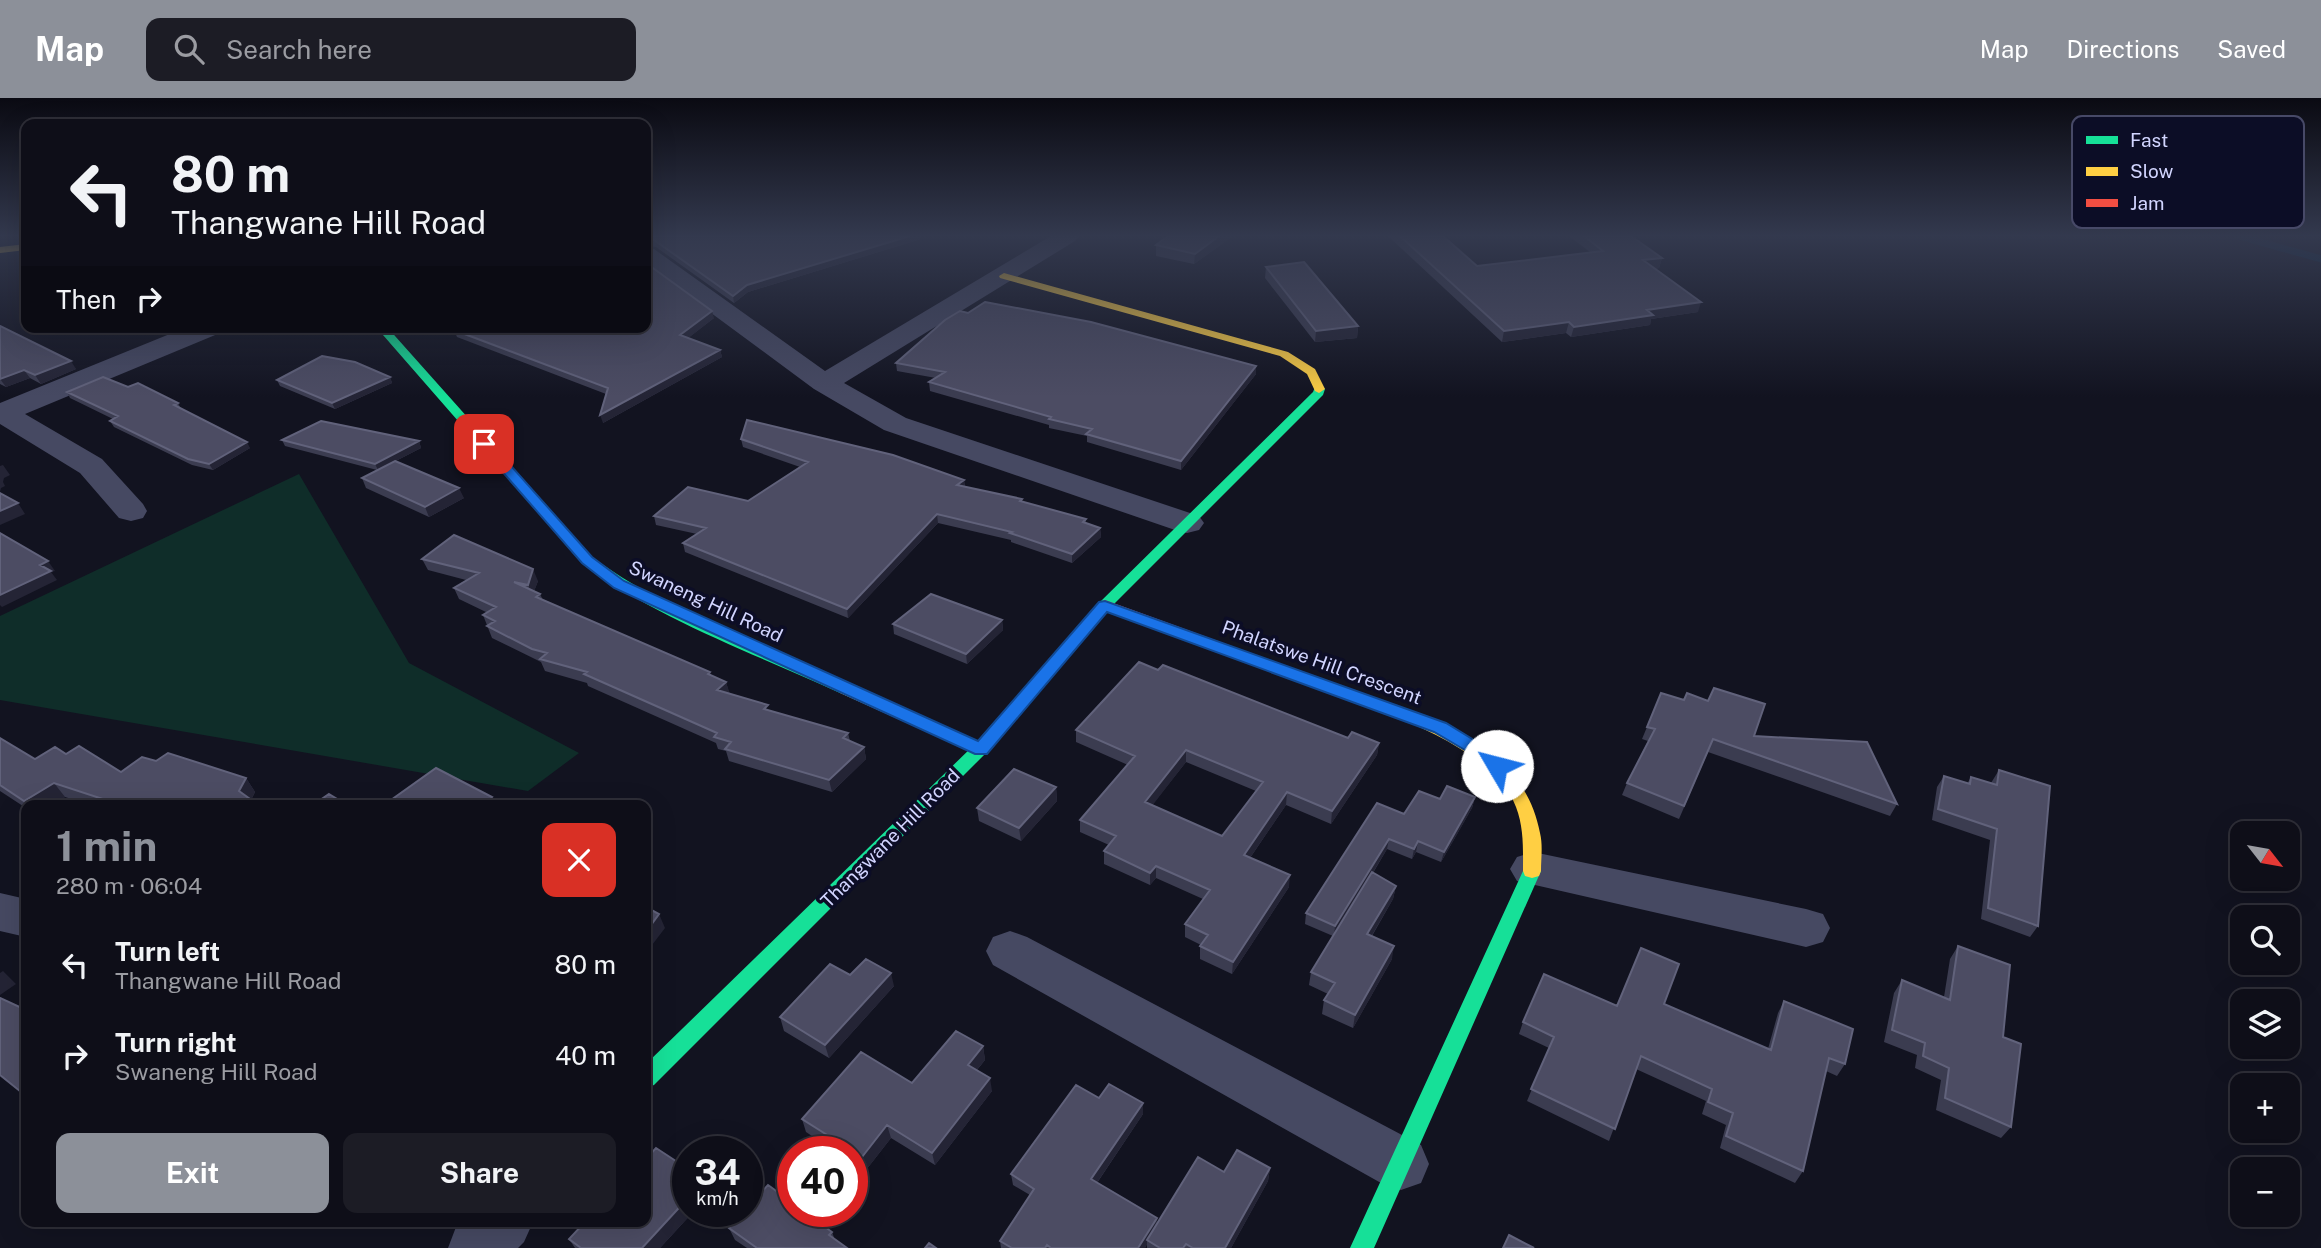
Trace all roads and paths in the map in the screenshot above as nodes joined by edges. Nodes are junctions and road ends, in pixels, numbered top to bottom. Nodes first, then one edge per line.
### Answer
1 (695, 290) edge
2 (981, 290) edge
3 (1053, 290) edge
4 (197, 333) edge
5 (386, 333) edge
6 (824, 383) junction
7 (1, 414) edge
8 (131, 511) dead end
9 (1187, 523) junction
10 (1105, 605) junction
11 (981, 749) junction
12 (1533, 869) junction
13 (0, 912) edge
14 (21, 917) edge
15 (1806, 928) dead end
16 (1010, 951) dead end
17 (651, 1073) edge
18 (1401, 1164) junction
19 (498, 1227) edge
20 (477, 1248) edge
21 (1362, 1248) edge

1 - 6 street
2 - 6 street
3 - 9 street, Thangwane Hill Road
4 - 7 street
5 - 11 street, Swaneng Hill Road
6 - 9 street
7 - 8 street
9 - 10 street, Thangwane Hill Road
10 - 11 street, Thangwane Hill Road
10 - 12 street, Phalatswe Hill Crescent
11 - 17 street, Thangwane Hill Road
12 - 15 street
12 - 18 street
13 - 14 street
16 - 18 street
18 - 21 street
19 - 20 street

